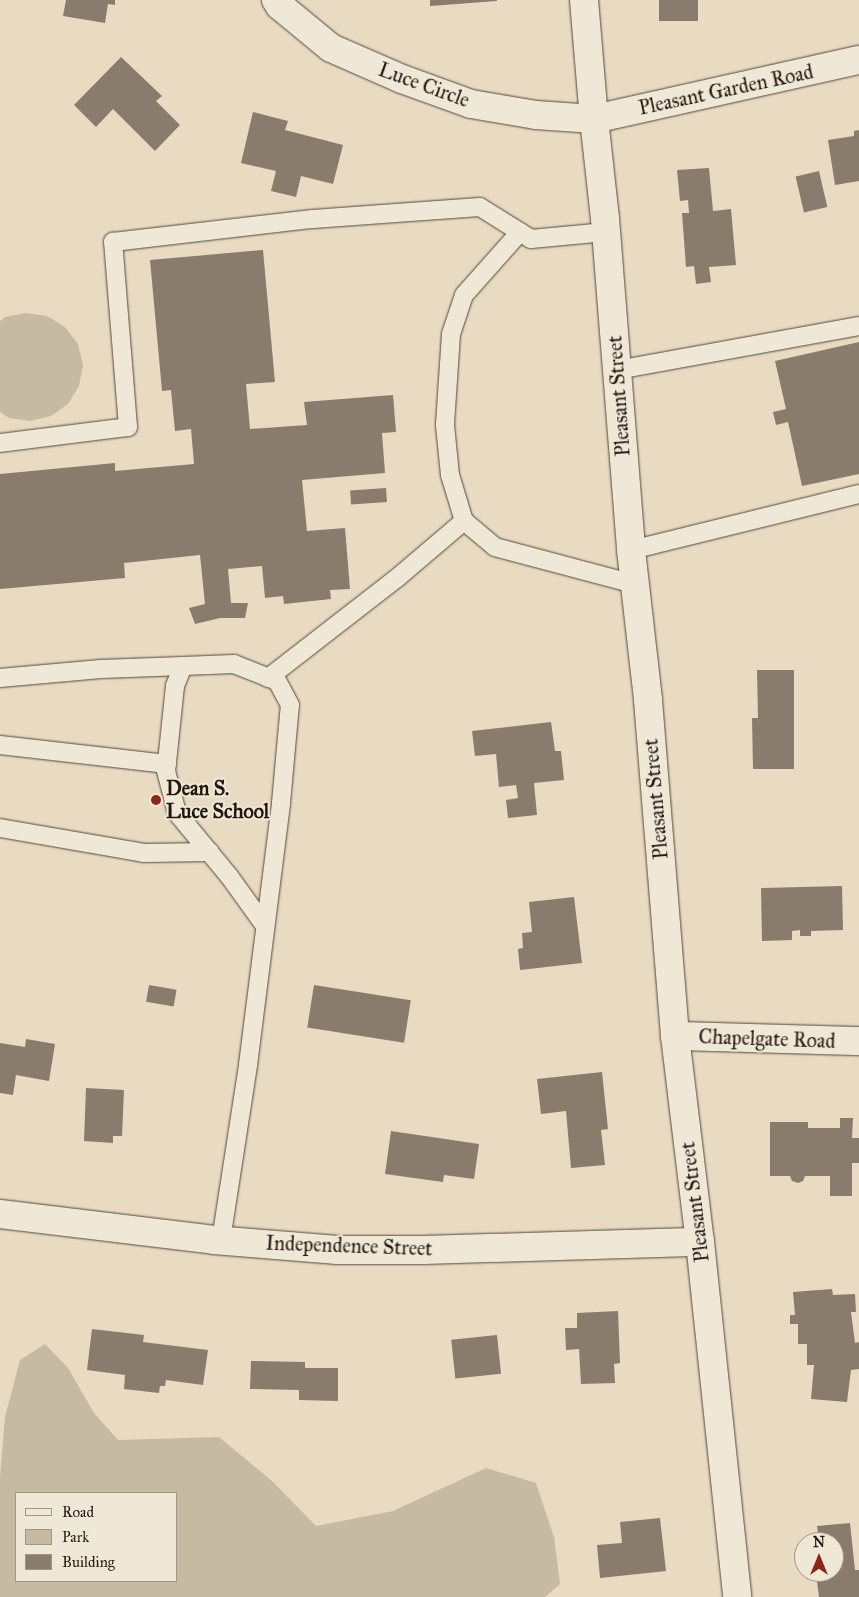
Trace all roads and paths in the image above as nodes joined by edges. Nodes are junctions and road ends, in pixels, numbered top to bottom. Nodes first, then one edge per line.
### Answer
1 (276, 0) edge
2 (584, 0) edge
3 (859, 60) edge
4 (594, 119) junction
5 (520, 232) junction
6 (606, 232) junction
7 (859, 326) edge
8 (617, 370) junction
9 (0, 443) edge
10 (859, 494) edge
11 (464, 521) junction
12 (630, 550) junction
13 (634, 584) junction
14 (183, 666) junction
15 (0, 678) edge
16 (268, 678) junction
17 (0, 746) edge
18 (167, 764) junction
19 (0, 828) edge
20 (210, 852) junction
21 (265, 926) junction
22 (675, 1036) junction
23 (859, 1041) edge
24 (0, 1214) edge
25 (220, 1240) junction
26 (700, 1242) junction
27 (737, 1597) edge

1 - 4 main road, Luce Circle
2 - 4 main road, Pleasant Street
3 - 4 main road, Pleasant Garden Road
4 - 6 main road, Pleasant Street
5 - 6 lane
5 - 9 lane
5 - 11 lane
6 - 8 main road, Pleasant Street
7 - 8 lane
8 - 12 main road, Pleasant Street
10 - 12 lane
11 - 13 lane
11 - 16 lane
12 - 13 main road, Pleasant Street
13 - 22 main road, Pleasant Street
14 - 15 lane
14 - 16 lane
14 - 18 lane
16 - 21 lane
17 - 18 lane
18 - 20 lane
19 - 20 lane
20 - 21 lane
21 - 25 lane
22 - 23 main road, Chapelgate Road
22 - 26 main road, Pleasant Street
24 - 25 main road, Independence Street
25 - 26 main road, Independence Street
26 - 27 main road, Pleasant Street

